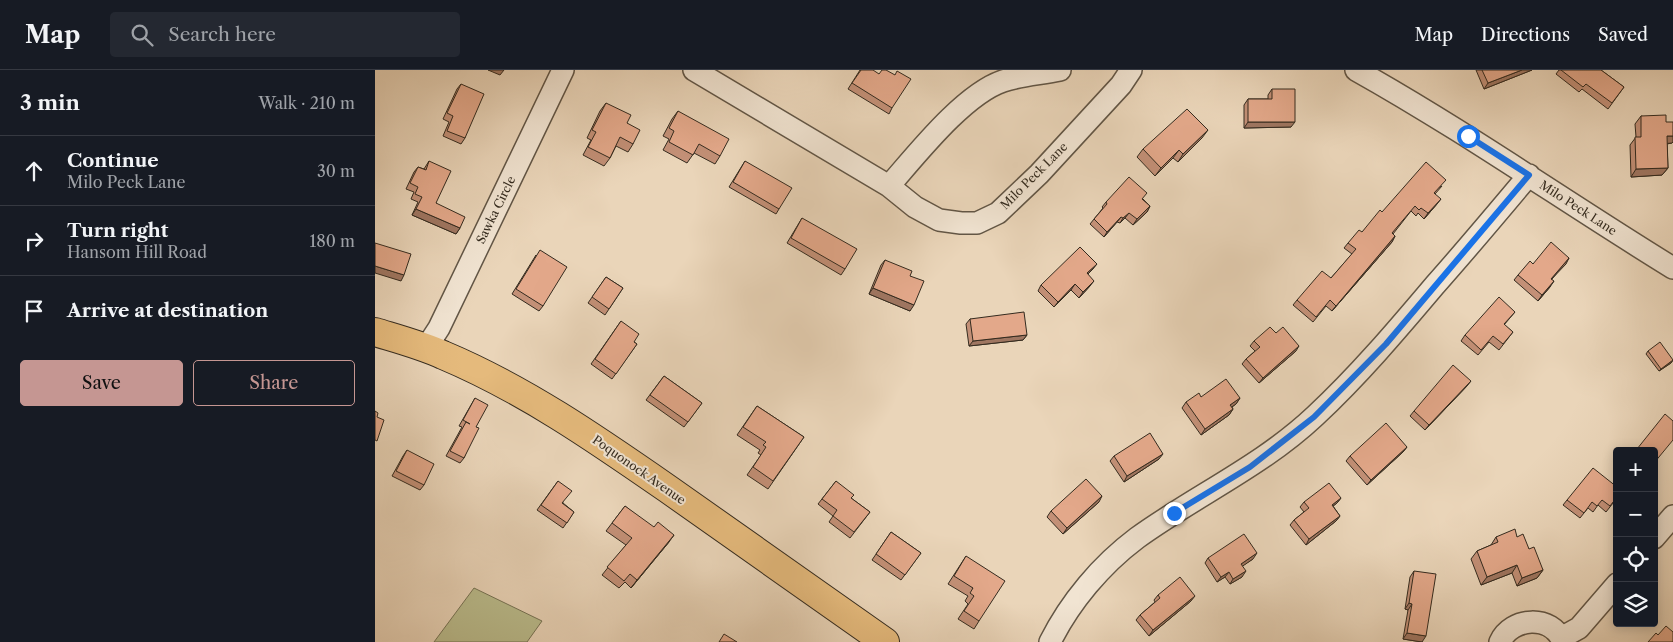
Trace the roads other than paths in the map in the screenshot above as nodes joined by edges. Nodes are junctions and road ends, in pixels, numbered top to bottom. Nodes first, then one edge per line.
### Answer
1 (563, 70) edge
2 (694, 70) edge
3 (1060, 70) edge
4 (1131, 70) edge
5 (1356, 70) edge
6 (1529, 175) junction
7 (889, 186) junction
8 (1673, 268) edge
9 (375, 332) edge
10 (426, 348) junction
11 (1673, 516) edge
12 (1655, 537) edge
13 (1613, 589) edge
14 (1562, 640) edge
15 (885, 642) edge
16 (1050, 642) edge
17 (1500, 642) edge

1 - 10 street, Sawka Circle
2 - 7 street, Milo Peck Lane
3 - 7 street
4 - 7 street, Milo Peck Lane
5 - 6 street, Milo Peck Lane
6 - 8 street, Milo Peck Lane
6 - 16 street
9 - 10 main road, Poquonock Avenue
10 - 15 main road, Poquonock Avenue
11 - 12 street
13 - 14 street
14 - 17 street

